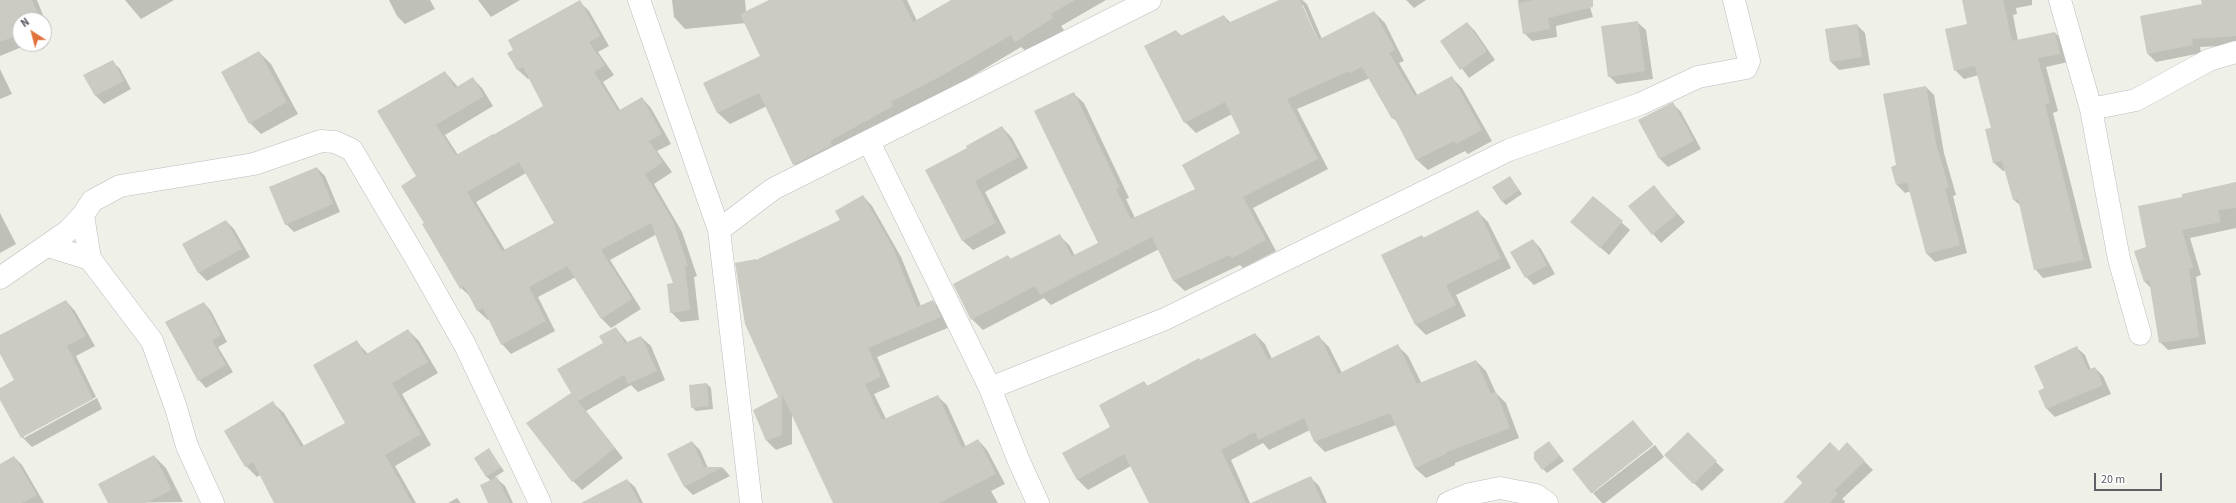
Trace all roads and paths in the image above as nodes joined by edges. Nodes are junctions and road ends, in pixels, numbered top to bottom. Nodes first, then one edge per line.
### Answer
1 (639, 0) edge
2 (1150, 0) edge
3 (1734, 0) edge
4 (2060, 0) edge
5 (2236, 52) edge
6 (2091, 109) junction
7 (869, 142) junction
8 (83, 215) junction
9 (719, 230) junction
10 (48, 246) junction
11 (90, 259) junction
12 (0, 278) edge
13 (2140, 334) dead end
14 (990, 388) junction
15 (213, 503) edge
16 (540, 503) edge
17 (751, 503) edge
18 (1038, 503) edge
19 (1448, 503) edge
20 (1547, 503) edge

1 - 9 street
2 - 7 street
3 - 14 street
4 - 6 street
5 - 6 street
6 - 13 street
7 - 9 street
7 - 14 street
8 - 10 street
8 - 11 street
8 - 16 street
9 - 17 street
10 - 11 street
10 - 12 street
11 - 15 street
14 - 18 street
19 - 20 street

